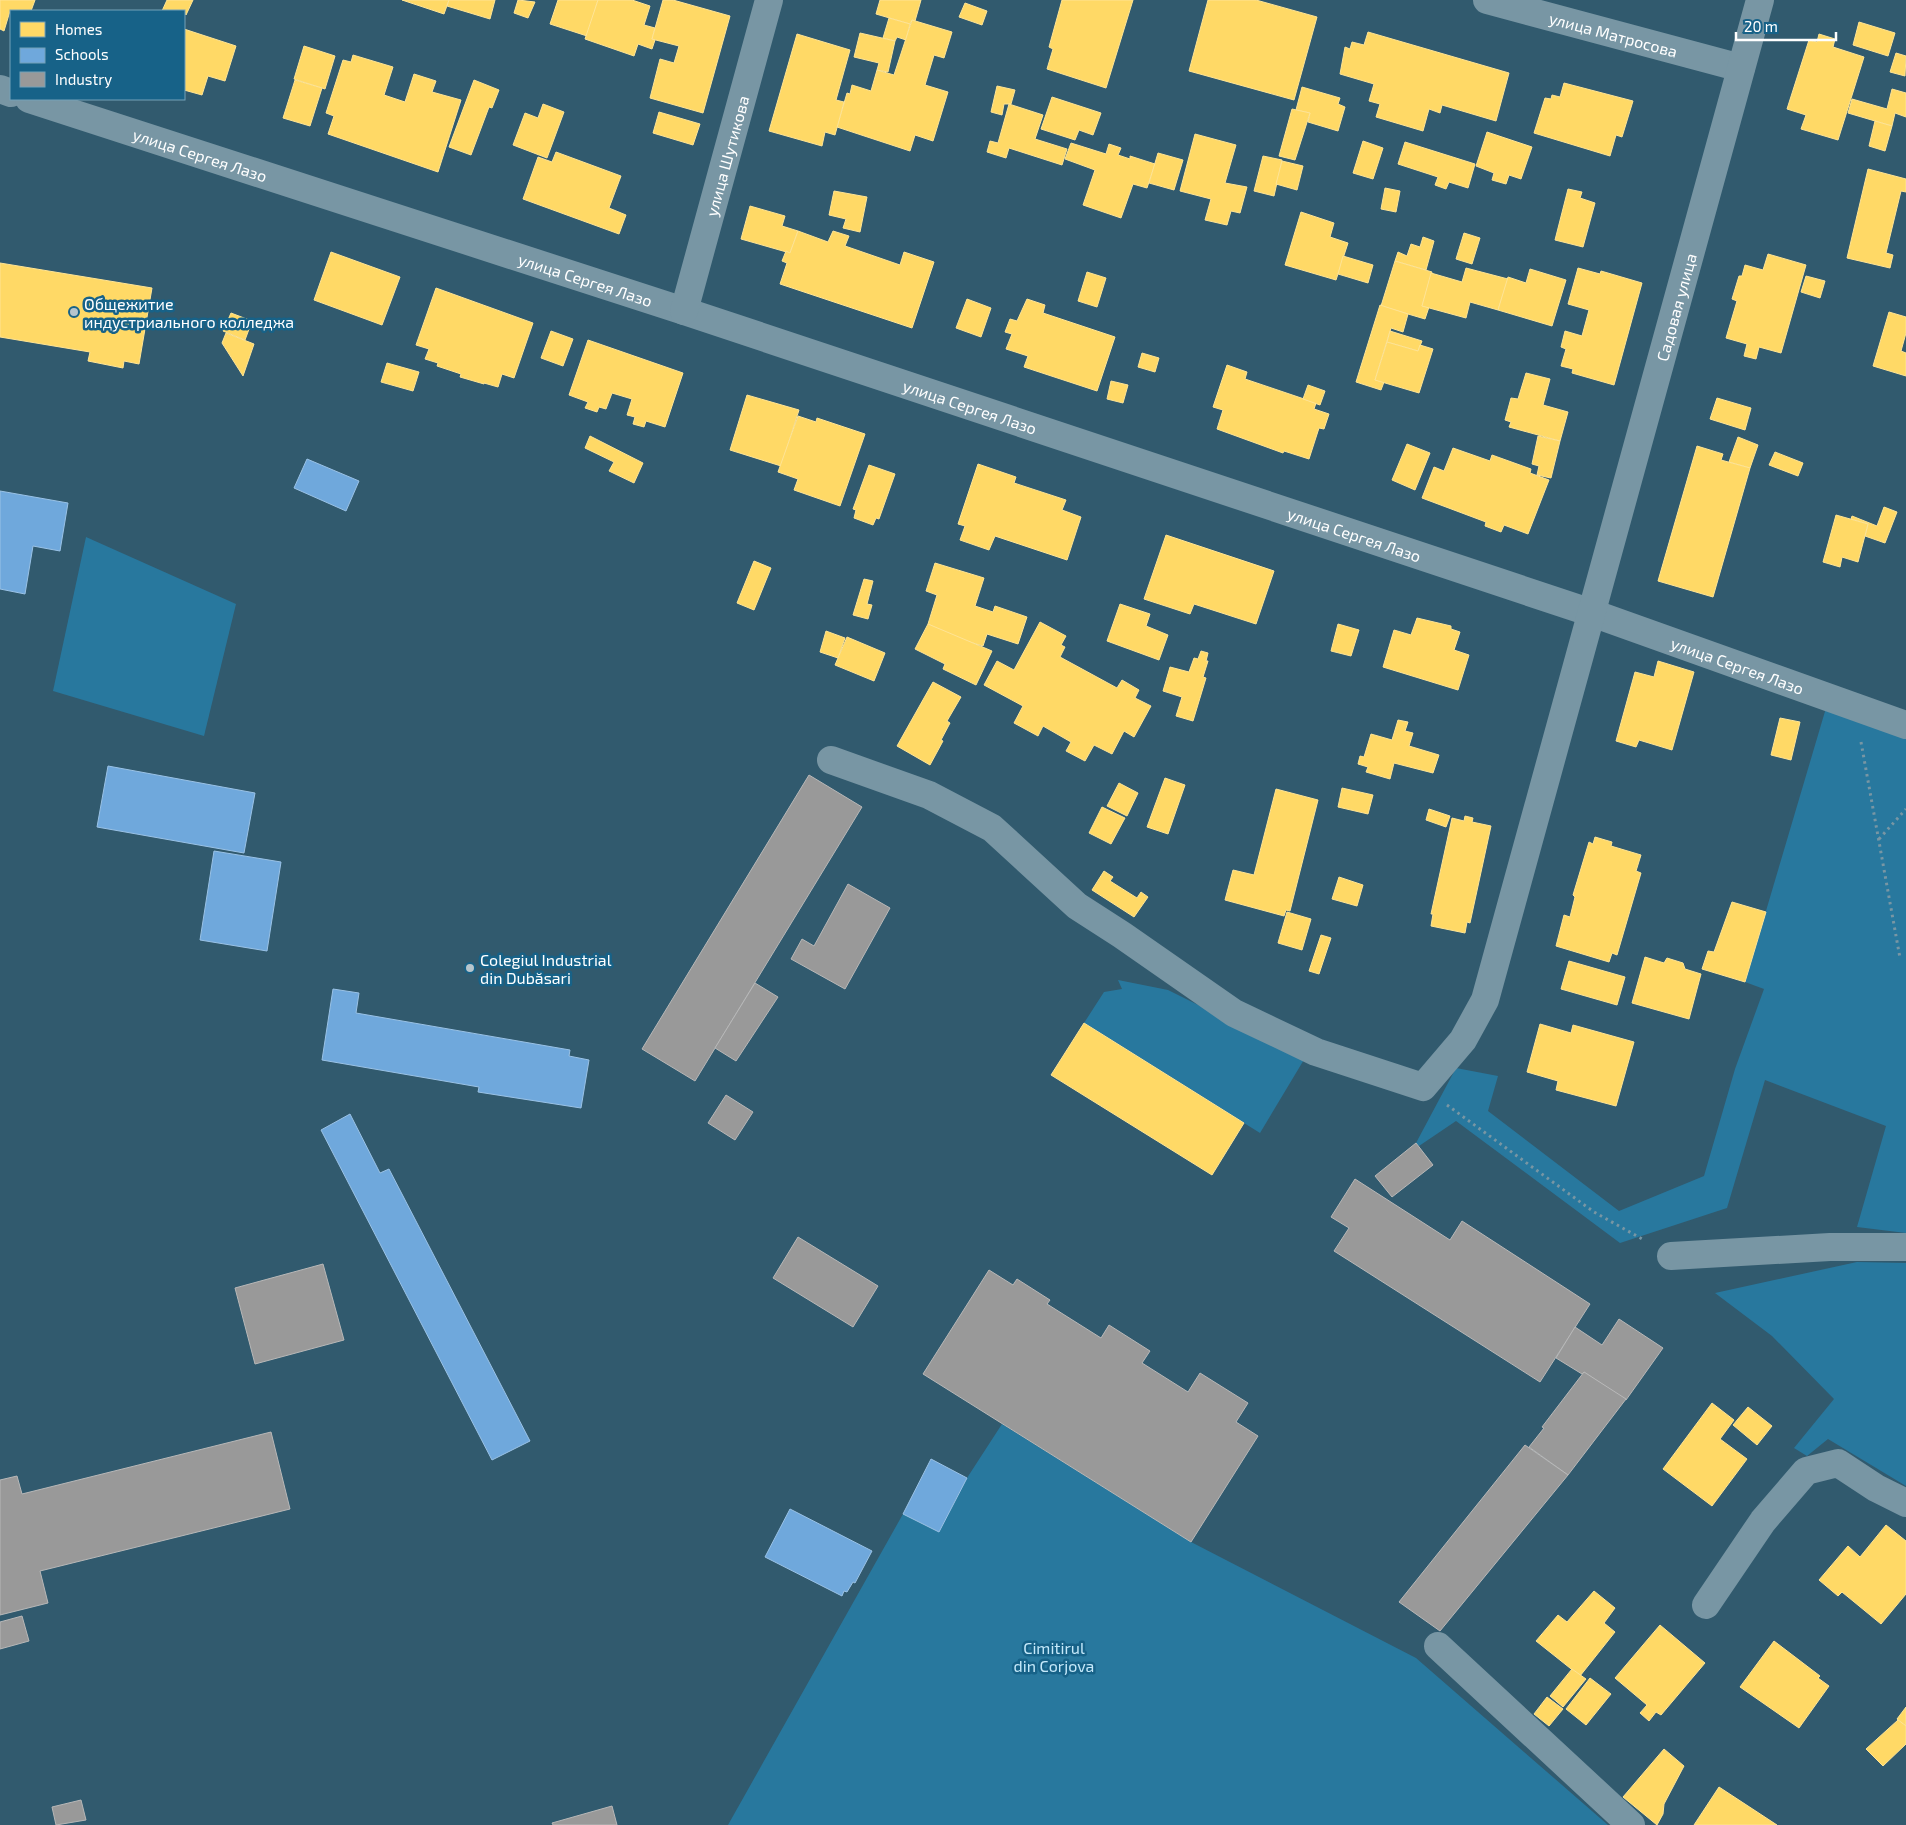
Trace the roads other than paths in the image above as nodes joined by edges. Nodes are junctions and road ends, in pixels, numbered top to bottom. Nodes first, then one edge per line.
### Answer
1 (769, 0) edge
2 (1487, 0) edge
3 (1760, 0) edge
4 (1741, 68) junction
5 (33, 100) edge
6 (684, 311) junction
7 (1592, 613) junction
8 (1906, 725) edge
9 (831, 760) dead end
10 (1906, 1247) edge
11 (1670, 1256) road end
12 (1906, 1503) edge
13 (1706, 1605) dead end
14 (1438, 1646) dead end
15 (1631, 1825) edge

1 - 6 street, улица Шутикова
2 - 4 street, улица Матросова
3 - 4 street, Садовая улица
4 - 7 street, Садовая улица
5 - 6 street, улица Сергея Лазо
6 - 7 street, улица Сергея Лазо
7 - 8 street, улица Сергея Лазо
7 - 9 street, Садовая улица
10 - 11 street
12 - 13 street
14 - 15 street

